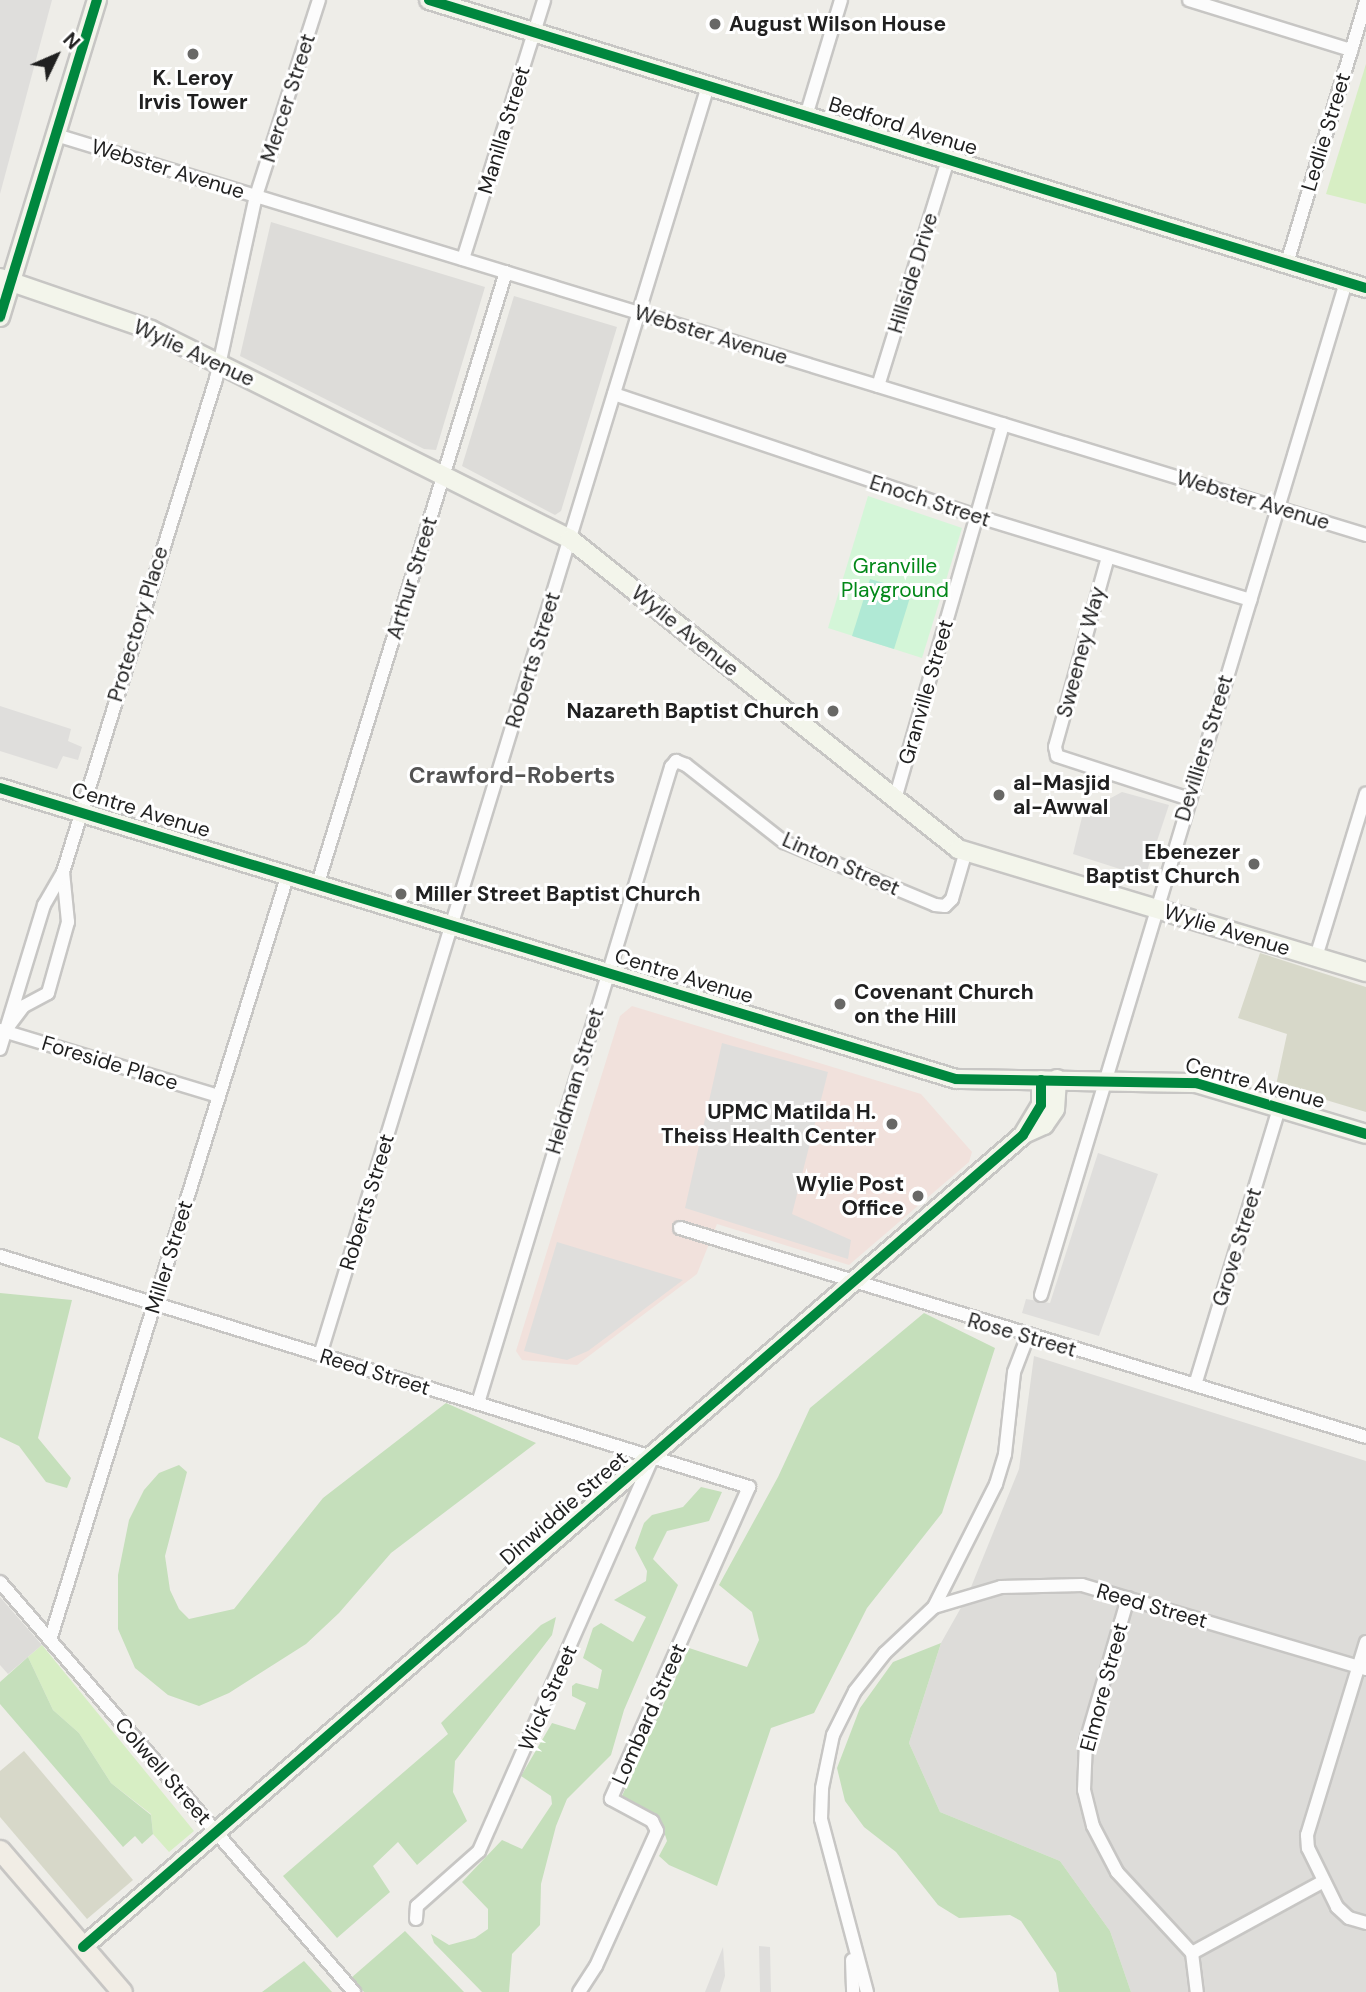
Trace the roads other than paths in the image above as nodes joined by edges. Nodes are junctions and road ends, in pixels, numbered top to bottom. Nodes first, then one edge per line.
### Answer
1 (97, 0) edge
2 (319, 0) edge
3 (429, 0) edge
4 (544, 0) edge
5 (841, 0) edge
6 (1189, 0) edge
7 (1366, 2) edge
8 (534, 32) junction
9 (1351, 50) junction
10 (708, 86) junction
11 (806, 116) junction
12 (55, 135) junction
13 (948, 160) junction
14 (256, 196) junction
15 (463, 259) junction
16 (1287, 263) junction
17 (506, 272) junction
18 (5, 280) edge
19 (1346, 282) junction
20 (1366, 288) edge
21 (639, 313) junction
22 (0, 317) edge
23 (219, 363) junction
24 (878, 386) junction
25 (614, 394) junction
26 (1003, 424) junction
27 (443, 475) junction
28 (1278, 508) junction
29 (976, 516) junction
30 (1366, 535) edge
31 (570, 539) junction
32 (1108, 557) junction
33 (1250, 600) junction
34 (676, 761) joint
35 (0, 788) edge
36 (1366, 793) edge
37 (895, 799) junction
38 (1189, 799) junction
39 (81, 811) junction
40 (966, 851) junction
41 (63, 872) junction
42 (288, 874) junction
43 (318, 883) junction
44 (44, 905) junction
45 (1156, 908) junction
46 (69, 911) junction
47 (452, 924) junction
48 (1316, 957) junction
49 (1366, 972) edge
50 (608, 973) junction
51 (18, 988) junction
52 (44, 998) junction
53 (3, 1030) edge
54 (0, 1049) edge
55 (1103, 1079) junction
56 (1049, 1080) junction
57 (219, 1096) junction
58 (1279, 1108) junction
59 (1366, 1135) edge
60 (680, 1228) dead end
61 (0, 1256) edge
62 (856, 1282) junction
63 (1041, 1295) dead end
64 (154, 1304) junction
65 (1027, 1338) junction
66 (320, 1355) junction
67 (1195, 1385) junction
68 (478, 1403) junction
69 (1366, 1437) edge
70 (653, 1457) junction
71 (749, 1487) joint
72 (0, 1583) edge
73 (1128, 1598) junction
74 (934, 1607) junction
75 (50, 1640) junction
76 (1366, 1642) edge
77 (1362, 1668) edge
78 (216, 1833) junction
79 (3, 1860) edge
80 (1324, 1881) junction
81 (416, 1919) dead end
82 (1366, 1923) edge
83 (852, 1946) junction
84 (83, 1947) junction
85 (1192, 1953) junction
86 (122, 1992) edge
87 (354, 1992) edge
88 (579, 1992) edge
89 (853, 1992) edge
90 (867, 1992) edge
91 (1197, 1992) edge

1 - 12 street
2 - 14 street, Mercer Street
3 - 8 street, Bedford Avenue
4 - 8 street, Manilla Street
5 - 11 street
6 - 9 street
7 - 9 street, Ledlie Street
8 - 10 street, Bedford Avenue
8 - 15 street, Manilla Street
9 - 16 street, Ledlie Street
10 - 11 street, Bedford Avenue
10 - 21 street, Roberts Street
11 - 13 street, Bedford Avenue
12 - 14 street, Webster Avenue
12 - 18 street
13 - 16 street, Bedford Avenue
13 - 24 street, Hillside Drive
14 - 15 street, Webster Avenue
14 - 23 street, Protectory Place
15 - 17 street, Webster Avenue
16 - 19 street, Bedford Avenue
17 - 21 street, Webster Avenue
17 - 27 street, Arthur Street
18 - 22 street
18 - 23 street, Wylie Avenue
19 - 20 street, Bedford Avenue
19 - 28 street, Devilliers Street
21 - 24 street, Webster Avenue
21 - 25 street, Roberts Street
23 - 27 street, Wylie Avenue
23 - 39 street, Protectory Place
24 - 26 street, Webster Avenue
25 - 29 street, Enoch Street
25 - 31 street, Roberts Street
26 - 28 street, Webster Avenue
26 - 29 street, Granville Street
27 - 31 street, Wylie Avenue
27 - 43 street, Arthur Street
28 - 30 street, Webster Avenue
28 - 33 street, Devilliers Street
29 - 32 street, Enoch Street
29 - 37 street, Granville Street
31 - 37 street, Wylie Avenue
31 - 47 street, Roberts Street
32 - 33 street, Enoch Street
32 - 38 street, Sweeney Way
33 - 38 street, Devilliers Street
34 - 40 street, Linton Street
34 - 50 street, Heldman Street
35 - 39 street, Centre Avenue
36 - 48 street
37 - 40 street, Wylie Avenue
38 - 45 street, Devilliers Street
39 - 41 street, Protectory Place
39 - 42 street, Centre Avenue
40 - 45 street, Wylie Avenue
41 - 44 street
41 - 46 street, Protectory Place
42 - 43 street, Centre Avenue
42 - 57 street, Miller Street
43 - 47 street, Centre Avenue
44 - 46 street
44 - 51 street
45 - 48 street, Wylie Avenue
45 - 55 street, Devilliers Street
46 - 52 street, Protectory Place
47 - 50 street, Centre Avenue
47 - 66 street, Roberts Street
48 - 49 street, Wylie Avenue
50 - 56 street, Centre Avenue
50 - 68 street, Heldman Street
51 - 52 street
51 - 53 street
52 - 53 street
53 - 54 street
53 - 57 street, Foreside Place
55 - 56 street, Centre Avenue
55 - 58 street, Centre Avenue
55 - 63 street, Devilliers Street
56 - 62 street, Dinwiddie Street
57 - 64 street, Miller Street
58 - 59 street, Centre Avenue
58 - 67 street, Grove Street
60 - 62 street, Rose Street
61 - 64 street, Reed Street
62 - 65 street, Rose Street
62 - 70 street, Dinwiddie Street
64 - 66 street, Reed Street
64 - 75 street, Miller Street
65 - 67 street, Rose Street
65 - 74 street
66 - 68 street, Reed Street
67 - 69 street, Rose Street
68 - 70 street, Reed Street
70 - 71 street, Reed Street
70 - 78 street, Dinwiddie Street
70 - 81 street, Wick Street
71 - 88 street, Lombard Street
72 - 75 street, Colwell Street
73 - 74 street, Reed Street
73 - 77 street, Reed Street
73 - 85 street, Elmore Street
74 - 83 street
75 - 78 street, Colwell Street
76 - 77 street
77 - 80 street
78 - 84 street, Dinwiddie Street
78 - 87 street, Colwell Street
79 - 84 main road
80 - 82 street
80 - 85 street
83 - 89 street
83 - 90 street
84 - 86 main road
85 - 91 street

